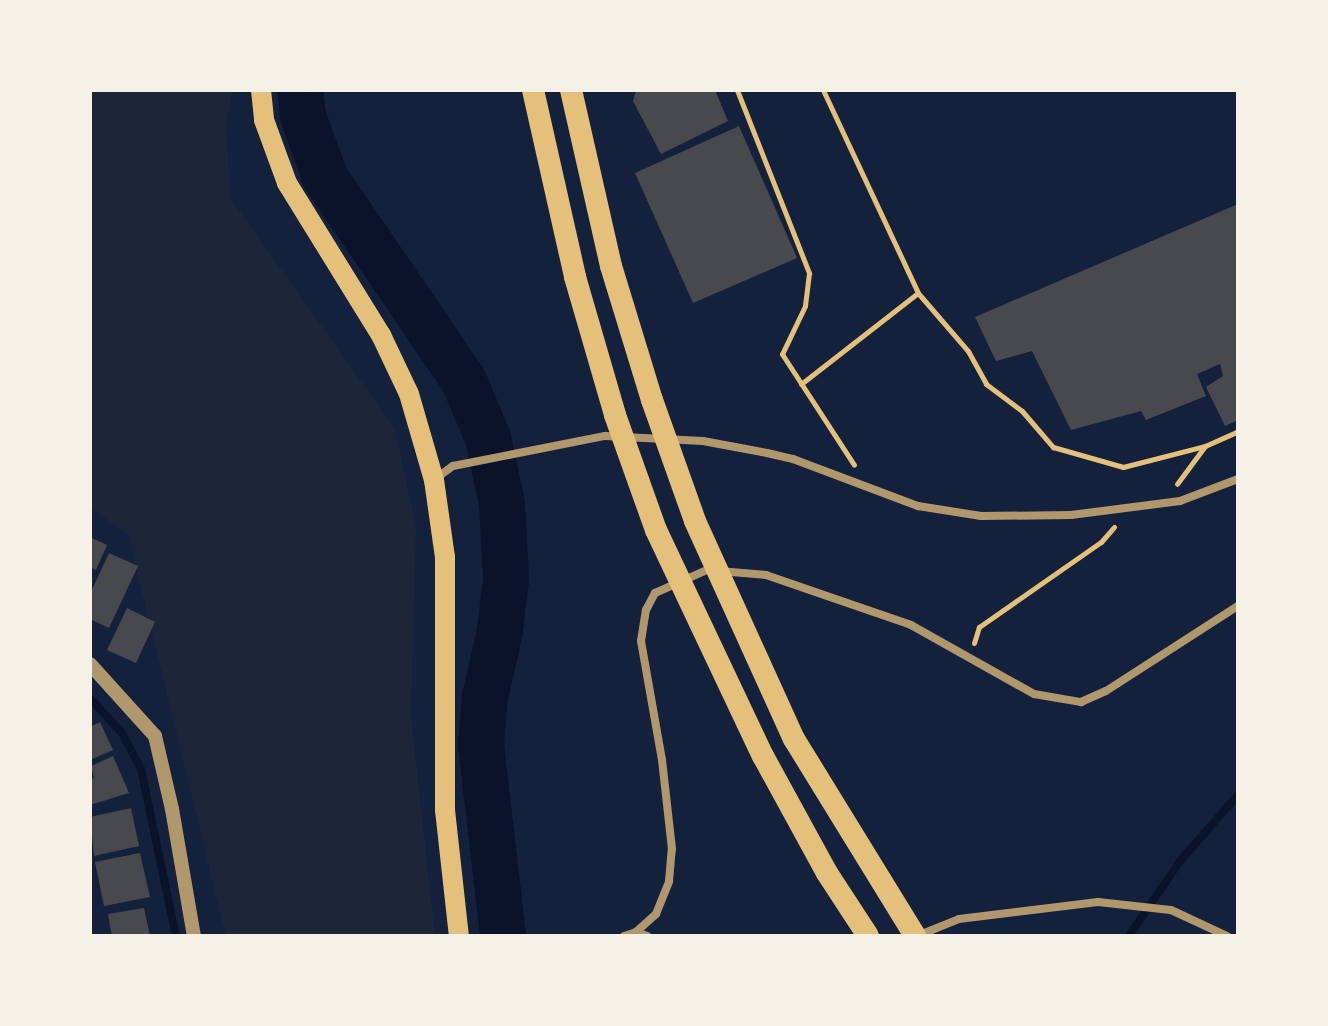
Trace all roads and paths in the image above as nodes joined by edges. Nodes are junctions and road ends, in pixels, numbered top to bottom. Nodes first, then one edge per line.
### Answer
1 (261, 90) edge
2 (533, 90) edge
3 (571, 90) edge
4 (737, 90) edge
5 (823, 90) edge
6 (918, 293) junction
7 (801, 384) junction
8 (1238, 431) edge
9 (1205, 446) junction
10 (1238, 479) edge
11 (434, 480) junction
12 (869, 488) junction
13 (1173, 490) dead end
14 (1133, 507) junction
15 (1238, 606) edge
16 (970, 660) junction
17 (90, 664) edge
18 (636, 932) junction
19 (194, 936) edge
20 (459, 936) edge
21 (624, 936) edge
22 (647, 936) edge
23 (868, 936) edge
24 (916, 936) edge
25 (1227, 936) edge

1 - 11 highway
2 - 23 highway
3 - 24 highway
4 - 7 path
5 - 6 path
6 - 7 path
6 - 9 path
7 - 12 path
8 - 9 path
9 - 13 path
10 - 14 street
11 - 12 street
11 - 20 highway
12 - 14 street
14 - 16 path
15 - 16 street
16 - 18 street
17 - 19 street
18 - 21 street
18 - 22 street
24 - 25 street

